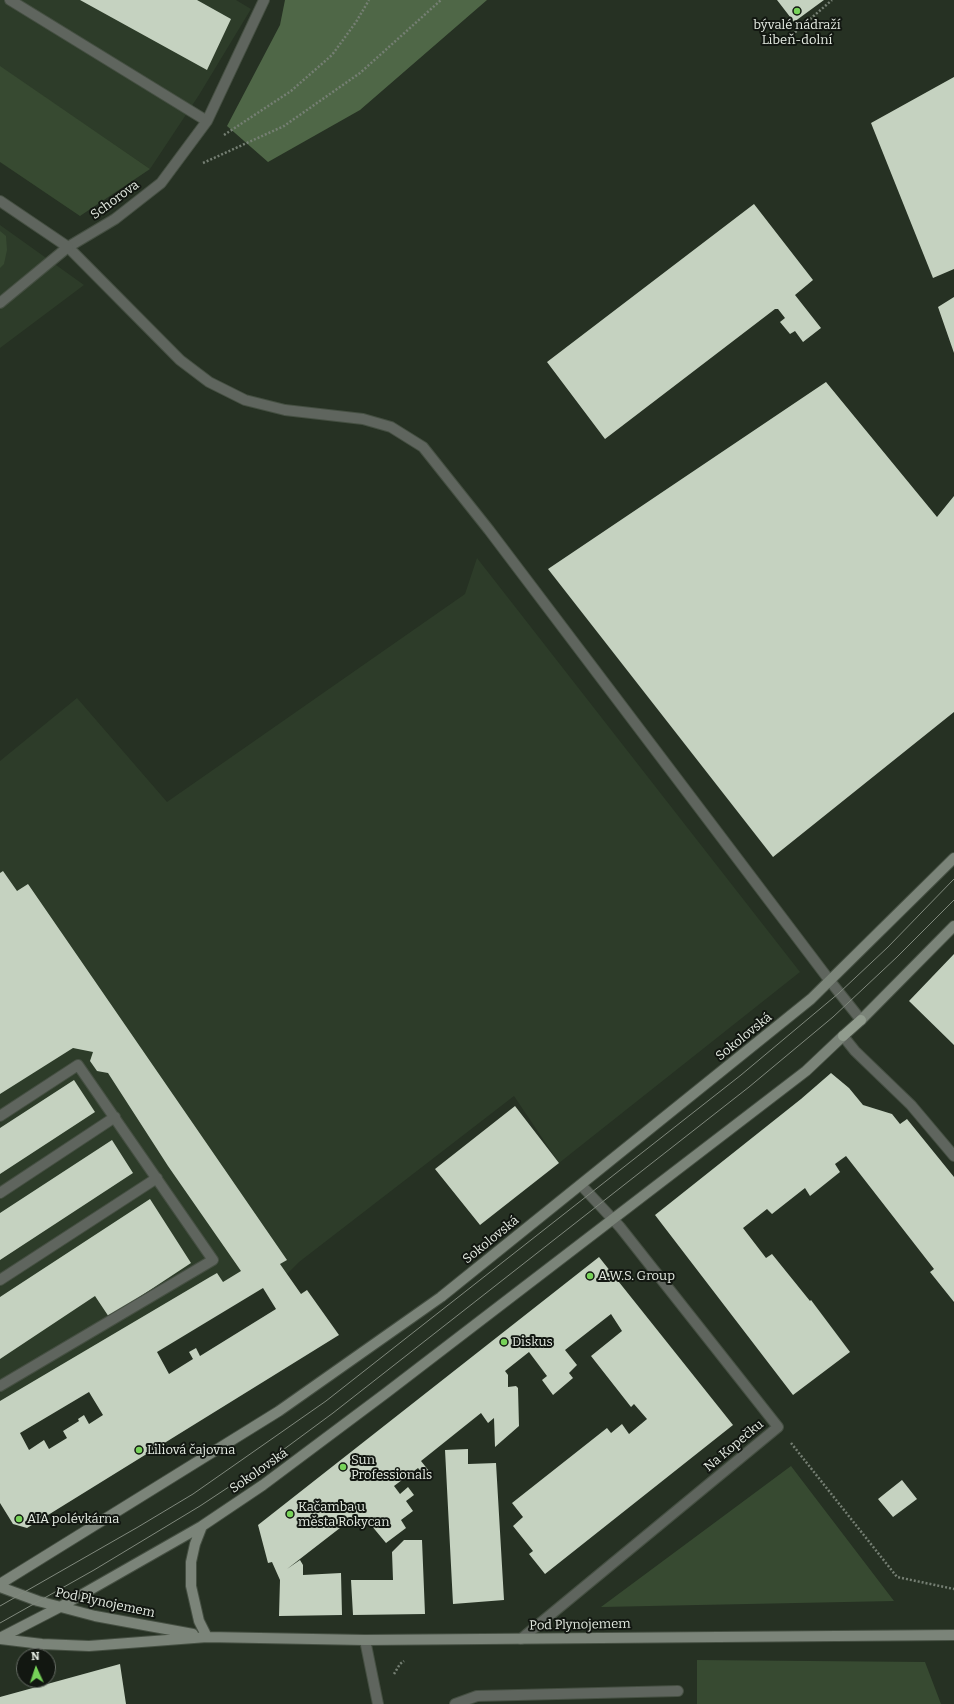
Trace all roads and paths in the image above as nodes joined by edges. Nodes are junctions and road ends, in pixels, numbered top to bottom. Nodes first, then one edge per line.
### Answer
1 (10, 0) edge
2 (264, 0) edge
3 (370, 0) edge
4 (441, 0) edge
5 (832, 0) edge
6 (792, 35) dead end
7 (207, 121) junction
8 (220, 138) dead end
9 (197, 166) dead end
10 (0, 201) edge
11 (68, 247) junction
12 (0, 303) edge
13 (954, 858) edge
14 (954, 926) edge
15 (830, 982) junction
16 (861, 1020) junction
17 (844, 1036) junction
18 (0, 1116) edge
19 (115, 1117) junction
20 (954, 1156) edge
21 (156, 1178) junction
22 (581, 1185) junction
23 (0, 1193) edge
24 (616, 1223) junction
25 (0, 1280) edge
26 (0, 1386) edge
27 (778, 1427) junction
28 (202, 1526) junction
29 (0, 1585) edge
30 (954, 1588) edge
31 (60, 1607) junction
32 (954, 1635) edge
33 (207, 1637) junction
34 (0, 1638) edge
35 (521, 1639) junction
36 (365, 1640) junction
37 (678, 1690) dead end
38 (378, 1704) edge
39 (455, 1704) edge

1 - 7 street
2 - 7 street, Schorova
3 - 8 path
4 - 9 path
5 - 6 path
7 - 11 street, Schorova
10 - 11 street
11 - 12 street, Schorova
11 - 15 street
13 - 15 main road, Sokolovská
14 - 16 main road, Sokolovská
15 - 16 street
15 - 22 main road, Sokolovská
16 - 17 main road, Sokolovská
17 - 20 street
17 - 24 main road, Sokolovská
18 - 19 street
19 - 21 street
19 - 23 street
21 - 25 street
21 - 26 street
22 - 24 street, Na Kopečku
22 - 29 main road, Sokolovská
24 - 27 street, Na Kopečku
24 - 28 main road, Sokolovská
27 - 30 path
27 - 35 street, Na Kopečku
28 - 31 main road, Sokolovská
28 - 33 main road
29 - 31 main road, Pod Plynojemem
31 - 33 main road, Pod Plynojemem
31 - 34 main road, Sokolovská
32 - 35 main road, Pod Plynojemem
33 - 34 main road, Pod Plynojemem
33 - 36 main road, Pod Plynojemem
35 - 36 main road, Pod Plynojemem
36 - 38 street
37 - 39 street

